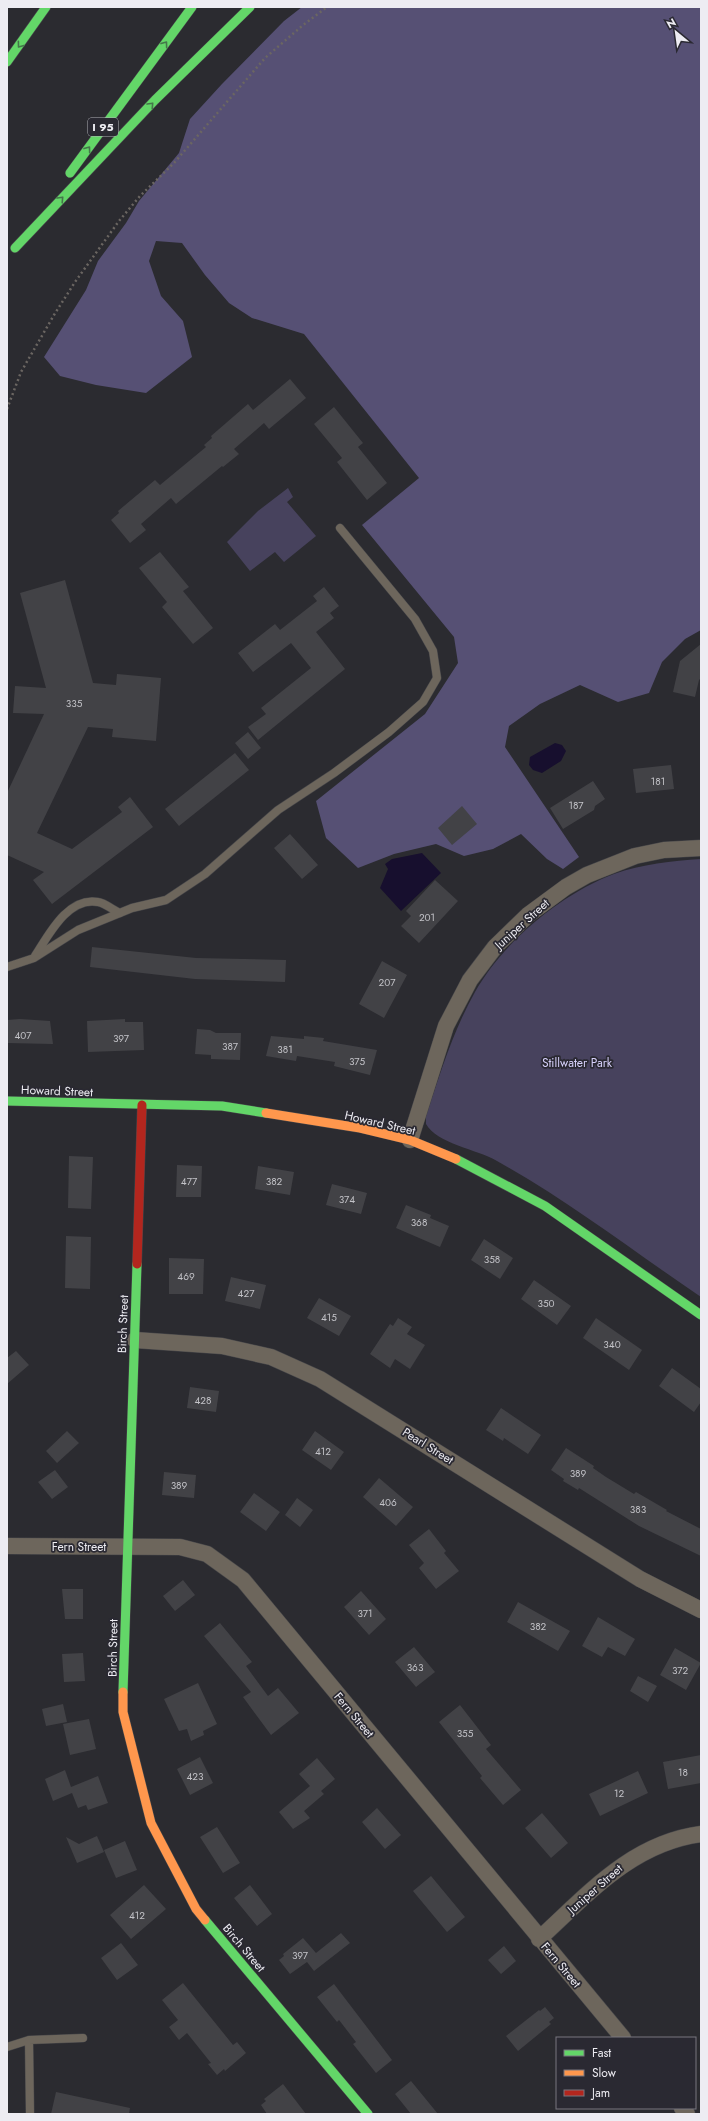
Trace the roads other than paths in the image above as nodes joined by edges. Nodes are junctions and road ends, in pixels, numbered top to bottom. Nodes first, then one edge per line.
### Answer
1 (46, 7) edge
2 (192, 7) edge
3 (250, 7) edge
4 (7, 62) edge
5 (340, 528) dead end
6 (701, 848) edge
7 (120, 913) junction
8 (34, 958) junction
9 (7, 967) edge
10 (7, 1101) edge
11 (142, 1105) junction
12 (410, 1140) junction
13 (701, 1315) edge
14 (135, 1340) junction
15 (7, 1546) edge
16 (127, 1547) junction
17 (701, 1610) edge
18 (701, 1834) edge
19 (539, 1939) junction
20 (622, 2037) edge
21 (83, 2038) dead end
22 (29, 2040) junction
23 (7, 2047) edge
24 (30, 2114) edge
25 (368, 2114) edge

1 -> 4 main road
2 - 3 main road, I 95
5 - 7 lane
6 - 12 street, Juniper Street
7 - 8 lane
7 - 8 lane
8 - 9 lane
10 - 11 main road, Howard Street
11 - 12 main road, Howard Street
11 - 14 main road, Birch Street
12 - 13 main road, Howard Street
14 - 16 main road, Birch Street
14 - 17 street, Pearl Street
15 - 16 street, Fern Street
16 - 19 street, Fern Street
16 - 25 main road, Birch Street
18 - 19 street, Juniper Street
19 - 20 street, Fern Street
21 - 22 lane
22 - 23 lane
22 - 24 lane

